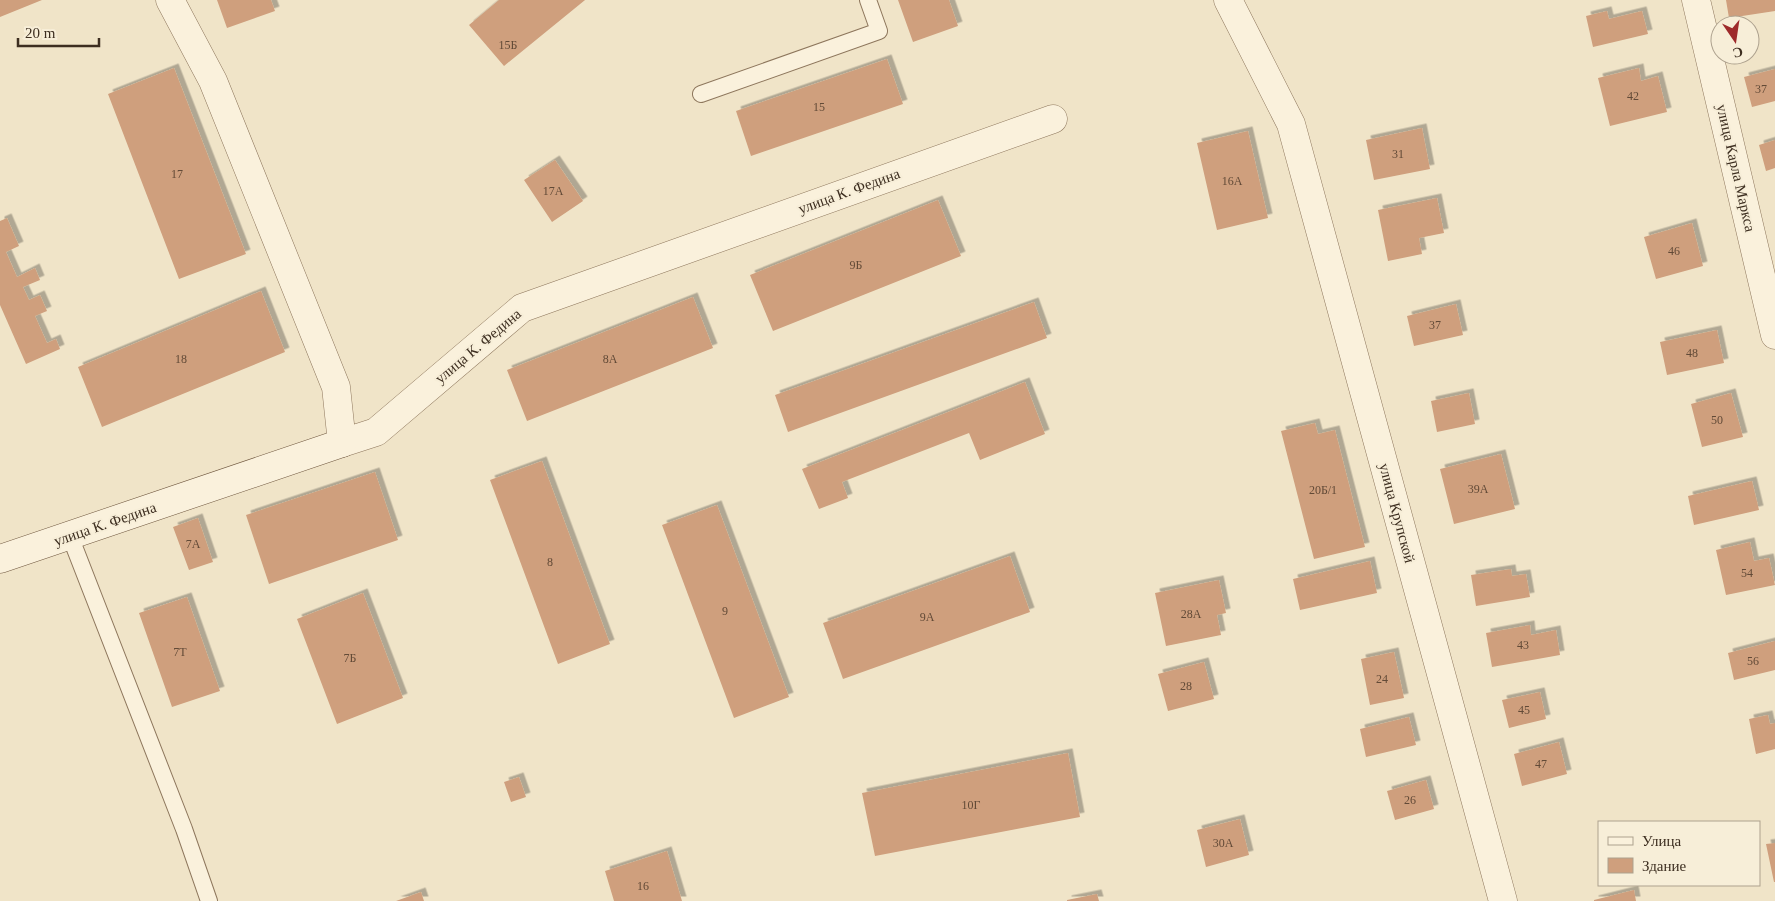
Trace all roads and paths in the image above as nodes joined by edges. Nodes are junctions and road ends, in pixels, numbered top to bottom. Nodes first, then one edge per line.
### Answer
1 (170, 0) edge
2 (868, 0) edge
3 (1228, 0) edge
4 (1696, 0) edge
5 (701, 94) dead end
6 (1053, 119) dead end
7 (1775, 335) edge
8 (342, 443) junction
9 (70, 536) junction
10 (0, 560) edge
11 (209, 901) edge
12 (1503, 901) edge

1 - 8 street
2 - 5 lane
3 - 12 street, улица Крупской
4 - 7 street, улица Карла Маркса
6 - 8 street, улица К. Федина
8 - 9 street, улица К. Федина
9 - 10 street, улица К. Федина
9 - 11 lane

